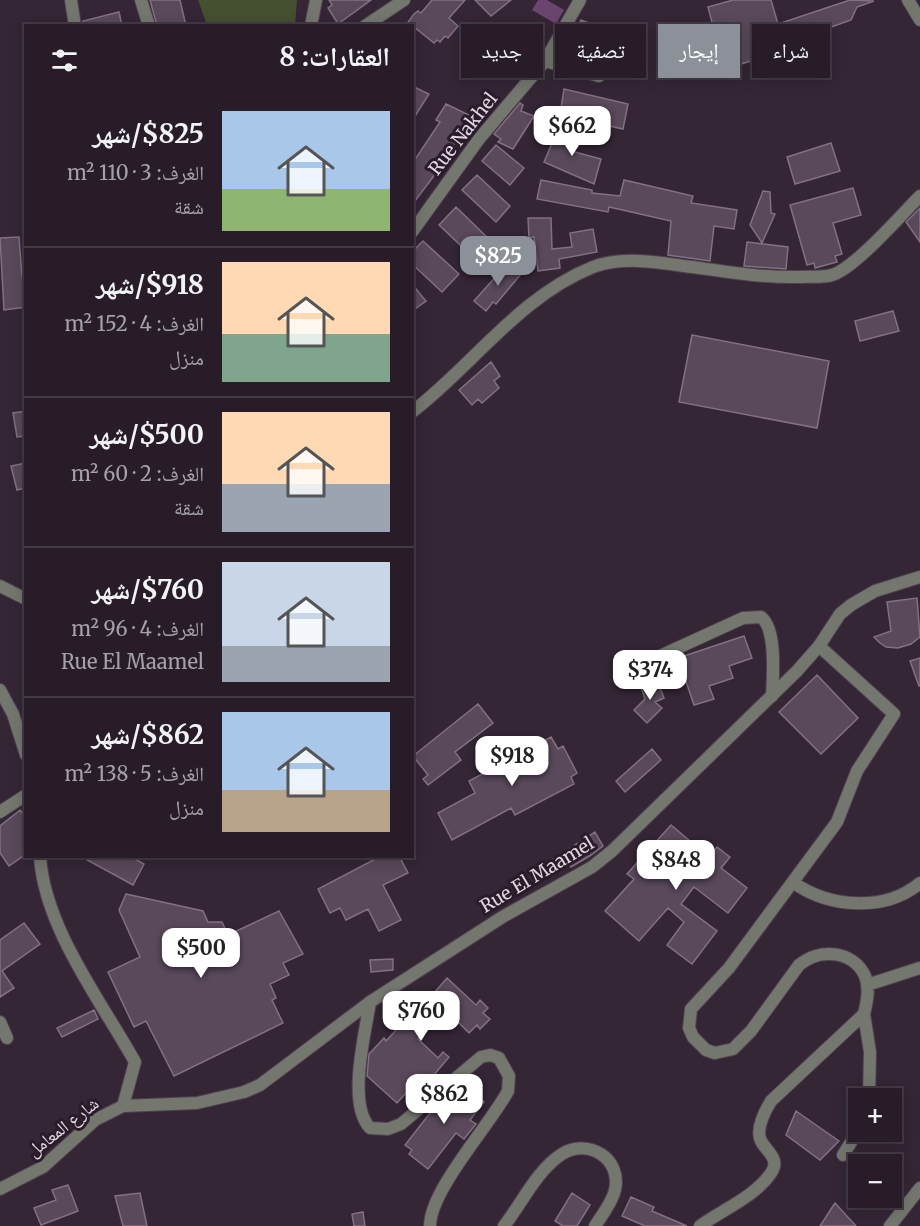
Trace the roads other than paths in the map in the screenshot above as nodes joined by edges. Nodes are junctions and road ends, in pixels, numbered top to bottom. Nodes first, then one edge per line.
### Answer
1 (71, 0) edge
2 (141, 0) edge
3 (316, 0) edge
4 (404, 0) edge
5 (580, 0) edge
6 (908, 0) edge
7 (920, 20) edge
8 (75, 24) edge
9 (148, 24) edge
10 (311, 24) edge
11 (368, 24) edge
12 (545, 61) junction
13 (555, 64) edge
14 (920, 196) edge
15 (414, 229) edge
16 (414, 410) edge
17 (920, 578) edge
18 (0, 586) edge
19 (24, 598) edge
20 (819, 646) junction
21 (660, 656) dead end
22 (0, 690) edge
23 (772, 696) junction
24 (24, 749) edge
25 (24, 796) edge
26 (0, 812) edge
27 (40, 858) edge
28 (794, 883) junction
29 (920, 883) edge
30 (920, 968) edge
31 (867, 985) junction
32 (370, 1002) junction
33 (864, 1014) junction
34 (0, 1022) edge
35 (7, 1038) dead end
36 (869, 1088) edge
37 (150, 1103) joint
38 (123, 1106) junction
39 (851, 1142) edge
40 (843, 1155) dead end
41 (920, 1188) edge
42 (0, 1189) edge
43 (430, 1226) edge
44 (504, 1226) edge
45 (595, 1226) edge
46 (700, 1226) edge
47 (890, 1226) edge

1 - 8 street
2 - 9 street
3 - 10 street
4 - 11 street
5 - 12 street, Rue Nakhel
6 - 7 street
12 - 13 street
12 - 15 street, Rue Nakhel
14 - 16 street
17 - 20 street, Rue El Maamel
18 - 19 street
20 - 23 street, Rue El Maamel
20 - 28 street
21 - 23 street
22 - 24 street
23 - 32 street, Rue El Maamel
25 - 26 street
27 - 38 street
28 - 29 street
28 - 31 street
30 - 31 street
31 - 33 street
32 - 37 street, Rue El Maamel
32 - 43 street
33 - 36 street
33 - 46 street
34 - 35 street
37 - 38 street, شارع المعامل
38 - 42 street, شارع المعامل
39 - 40 street
41 - 47 street
44 - 45 street

